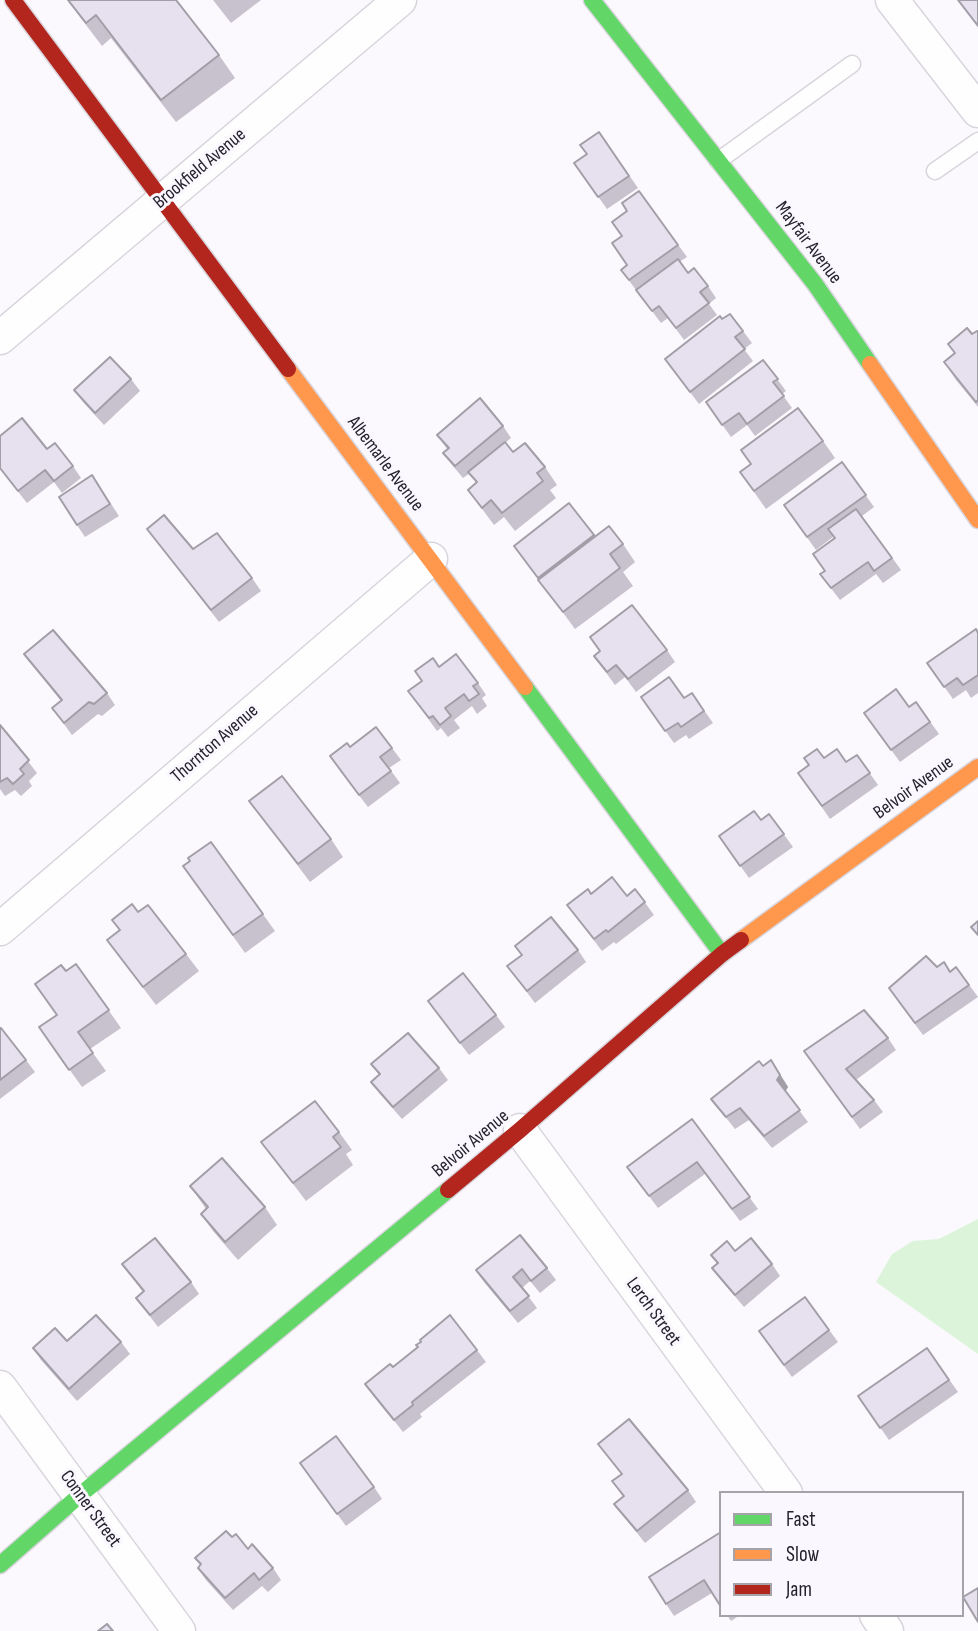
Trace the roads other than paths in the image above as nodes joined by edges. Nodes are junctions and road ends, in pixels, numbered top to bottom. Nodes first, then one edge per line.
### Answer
1 (400, 0) edge
2 (592, 0) edge
3 (892, 0) edge
4 (20, 3) edge
5 (852, 64) dead end
6 (978, 111) edge
7 (978, 141) edge
8 (719, 161) junction
9 (935, 171) dead end
10 (162, 202) junction
11 (0, 338) edge
12 (978, 520) edge
13 (431, 559) junction
14 (978, 767) edge
15 (0, 929) edge
16 (722, 954) junction
17 (520, 1130) junction
18 (0, 1387) edge
19 (785, 1491) edge
20 (80, 1495) junction
21 (0, 1565) edge
22 (179, 1631) edge

1 - 10 street, Brookfield Avenue
2 - 8 street, Mayfair Avenue
3 - 6 street
4 - 10 street, Albemarle Avenue
5 - 8 lane
7 - 9 lane
8 - 12 street, Mayfair Avenue
10 - 11 street, Brookfield Avenue
10 - 13 street, Albemarle Avenue
13 - 15 street, Thornton Avenue
13 - 16 street, Albemarle Avenue
14 - 16 street, Belvoir Avenue
16 - 17 street, Belvoir Avenue
17 - 19 street, Lerch Street
17 - 20 street, Belvoir Avenue
18 - 20 street, Conner Street
20 - 21 street, Belvoir Avenue
20 - 22 street, Conner Street

